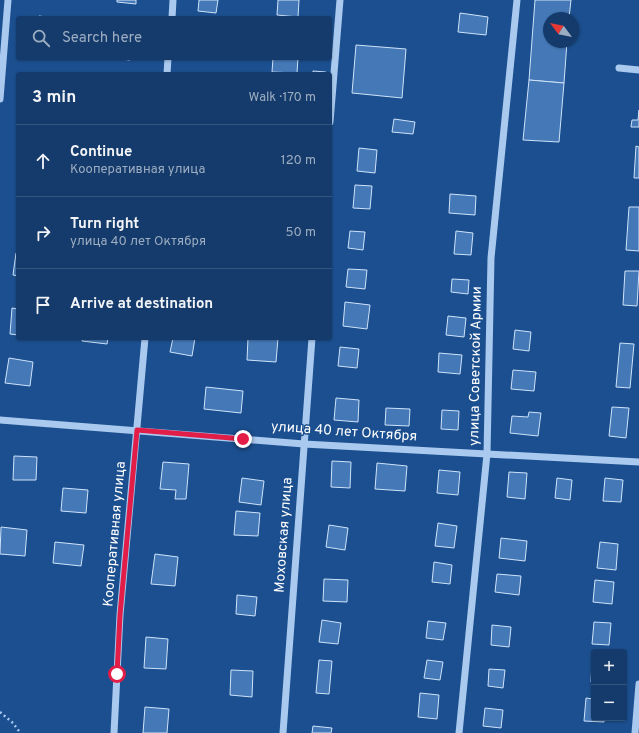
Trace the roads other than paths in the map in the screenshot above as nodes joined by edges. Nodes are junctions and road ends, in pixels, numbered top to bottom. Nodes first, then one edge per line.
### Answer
1 (8, 0) edge
2 (173, 0) edge
3 (340, 0) edge
4 (517, 0) edge
5 (172, 16) edge
6 (168, 60) edge
7 (619, 68) dead end
8 (639, 70) edge
9 (167, 72) edge
10 (332, 98) edge
11 (0, 99) edge
12 (145, 340) edge
13 (312, 340) edge
14 (0, 420) edge
15 (137, 430) junction
16 (304, 444) junction
17 (487, 454) junction
18 (639, 462) edge
19 (639, 684) edge
20 (114, 733) edge
21 (282, 733) edge
22 (459, 733) edge
23 (635, 733) edge

1 - 11 street
2 - 5 street
3 - 10 street
4 - 17 street, улица Советской Армии
6 - 9 street
7 - 8 street
12 - 15 street, Кооперативная улица
13 - 16 street, Моховская улица
14 - 15 street, улица 40 лет Октября
15 - 16 street, улица 40 лет Октября
15 - 20 street, Кооперативная улица
16 - 17 street, улица 40 лет Октября
16 - 21 street, Моховская улица
17 - 18 street, улица 40 лет Октября
17 - 22 street, улица Советской Армии
19 - 23 street

